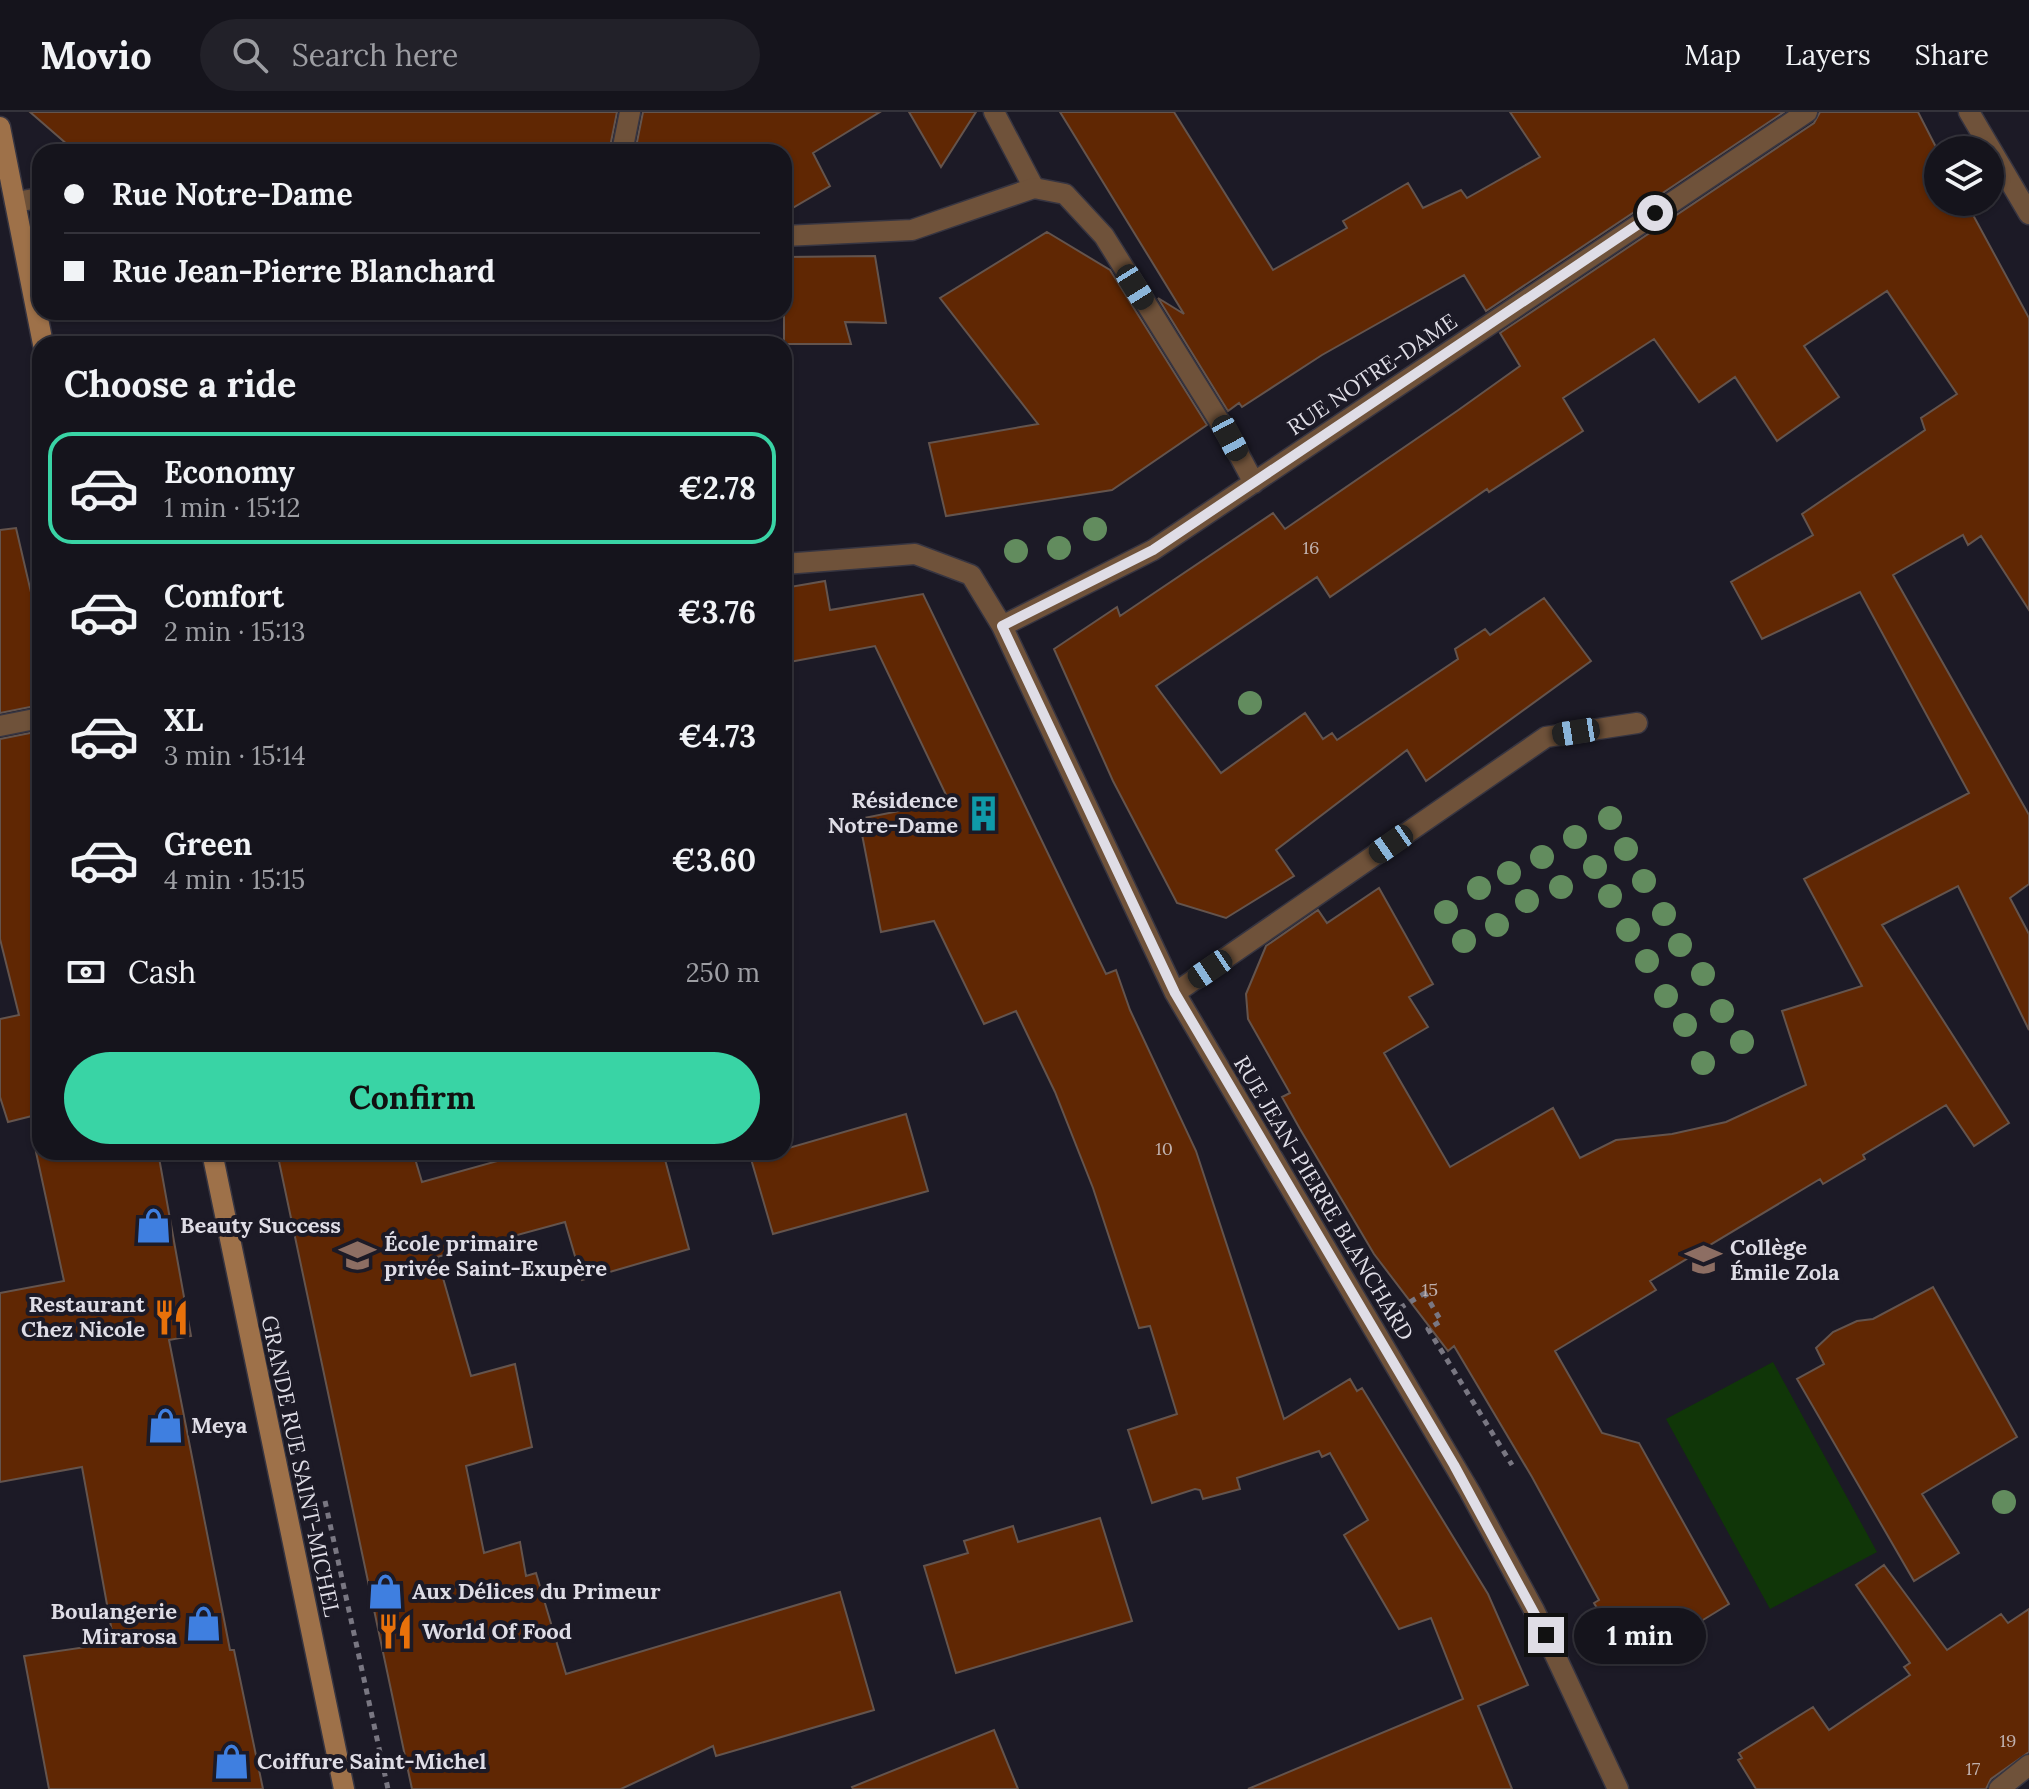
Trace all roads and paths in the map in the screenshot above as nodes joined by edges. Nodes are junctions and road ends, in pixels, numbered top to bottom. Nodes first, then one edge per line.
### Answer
1 (630, 112) edge
2 (994, 112) edge
3 (1807, 112) edge
4 (1969, 112) edge
5 (0, 127) edge
6 (624, 144) edge
7 (1034, 188) junction
8 (32, 199) edge
9 (15, 202) junction
10 (2029, 214) edge
11 (792, 236) edge
12 (32, 288) edge
13 (1254, 483) junction
14 (792, 563) edge
15 (1002, 626) junction
16 (32, 720) edge
17 (1637, 723) dead end
18 (0, 726) edge
19 (1175, 993) junction
20 (214, 1160) edge
21 (1405, 1304) dead end
22 (1512, 1465) dead end
23 (2029, 1765) edge
24 (344, 1789) edge
25 (1618, 1789) edge
26 (1999, 1789) edge

1 - 6 street
2 - 7 street
3 - 13 street, RUE NOTRE-DAME
4 - 10 street
5 - 9 main road
7 - 11 street
7 - 13 street
8 - 9 street
9 - 12 main road
13 - 15 street, RUE NOTRE-DAME
14 - 15 street
15 - 19 street, RUE JEAN-PIERRE BLANCHARD
16 - 18 street
17 - 19 street
19 - 25 street, RUE JEAN-PIERRE BLANCHARD
20 - 24 main road, GRANDE RUE SAINT-MICHEL
21 - 22 path
23 - 26 street

